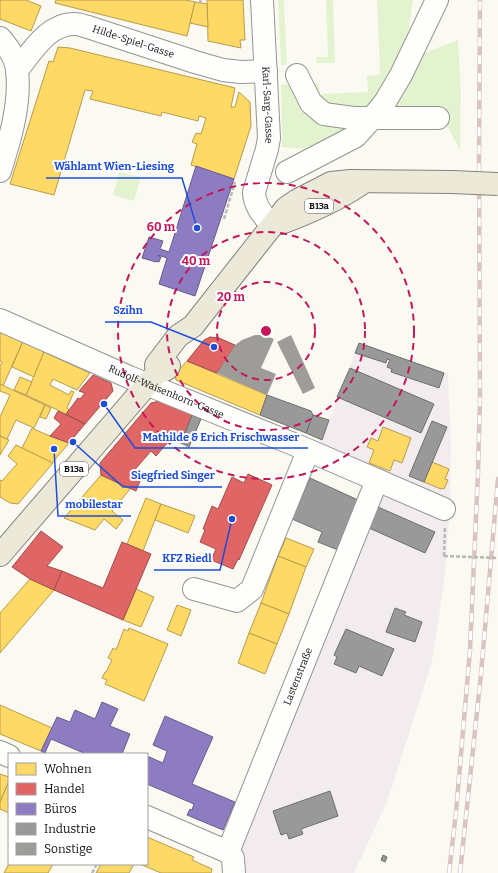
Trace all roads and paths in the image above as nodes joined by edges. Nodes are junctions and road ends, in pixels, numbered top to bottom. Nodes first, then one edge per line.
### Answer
1 (262, 0) edge
2 (437, 0) edge
3 (0, 38) edge
4 (17, 70) junction
5 (266, 74) junction
6 (373, 117) junction
7 (438, 118) dead end
8 (0, 171) edge
9 (287, 172) dead end
10 (498, 184) edge
11 (272, 226) junction
12 (0, 320) edge
13 (152, 379) junction
14 (308, 450) junction
15 (377, 480) junction
16 (445, 514) joint
17 (0, 555) edge
18 (498, 558) edge
19 (194, 589) dead end
20 (148, 818) edge
21 (228, 852) junction
22 (234, 873) edge

1 - 5 street, Karl-Sarg-Gasse
2 - 6 street
3 - 4 street
4 - 5 street, Hilde-Spiel-Gasse
4 - 8 street
5 - 6 street, Hilde-Spiel-Gasse
5 - 11 street, Karl-Sarg-Gasse
6 - 7 street
6 - 9 street
10 - 11 main road, B13a, bridge
11 - 13 main road, B13a
12 - 13 street, Rudolf-Waisenhorn-Gasse
13 - 14 street, Rudolf-Waisenhorn-Gasse
13 - 17 main road, B13a
14 - 15 street, Rudolf-Waisenhorn-Gasse
14 - 19 street
15 - 16 street, Rudolf-Waisenhorn-Gasse
15 - 21 street, Lastenstraße
16 - 18 path, bridge
20 - 21 street
21 - 22 street

